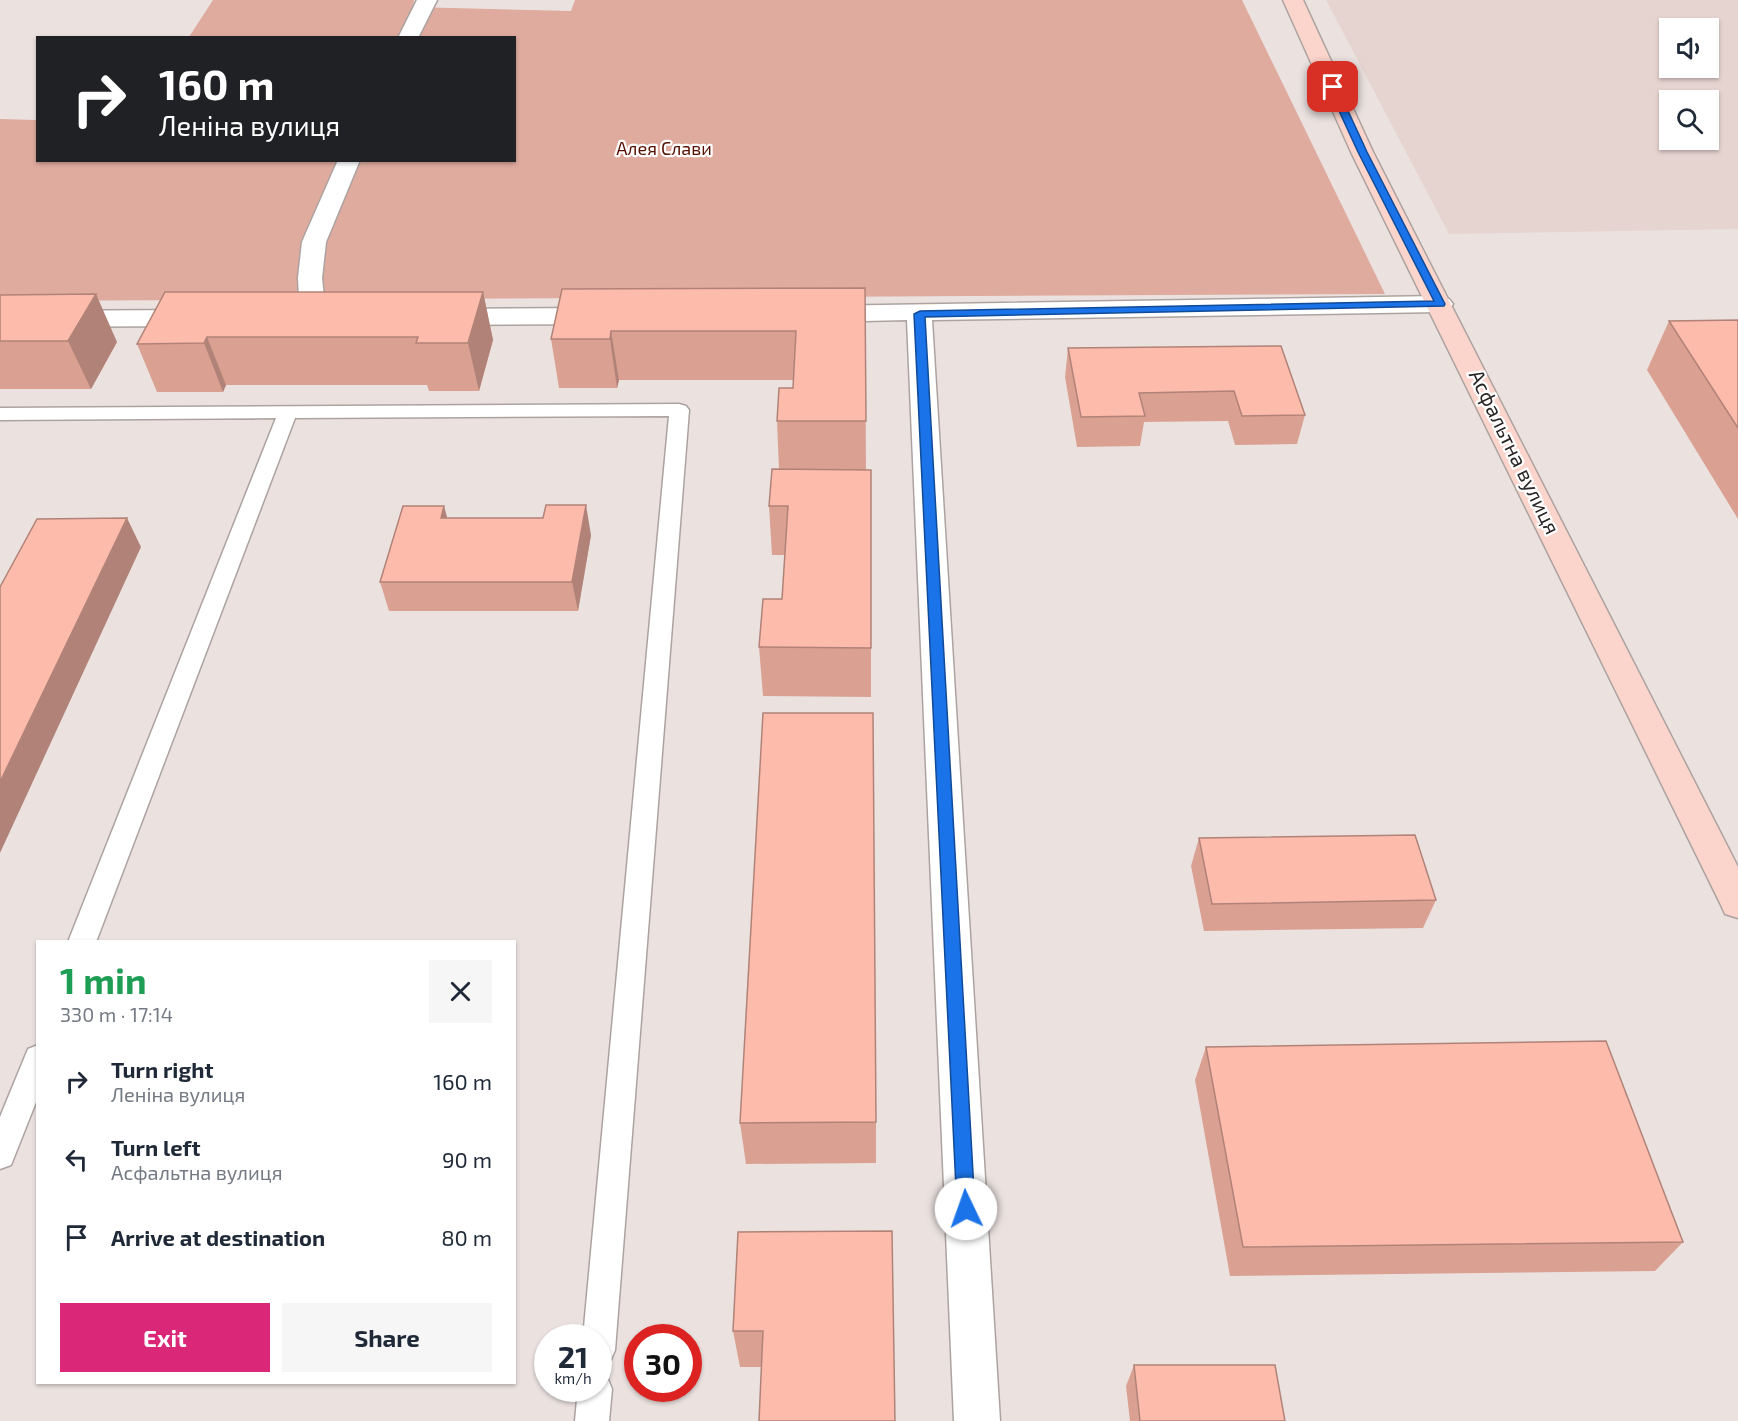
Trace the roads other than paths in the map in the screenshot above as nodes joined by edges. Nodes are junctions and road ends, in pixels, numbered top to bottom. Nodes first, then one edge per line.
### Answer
1 (427, 0) edge
2 (1293, 0) edge
3 (409, 36) edge
4 (348, 162) edge
5 (1440, 304) junction
6 (920, 314) junction
7 (622, 315) edge
8 (801, 315) edge
9 (313, 317) edge
10 (420, 317) edge
11 (220, 318) edge
12 (0, 319) edge
13 (288, 412) junction
14 (0, 414) edge
15 (1738, 903) edge
16 (83, 940) edge
17 (36, 1063) edge
18 (0, 1155) edge
19 (600, 1324) edge
20 (594, 1402) edge
21 (592, 1421) edge
22 (977, 1421) edge

1 - 3 street
2 - 5 main road, Асфальтна вулиця
4 - 9 street
5 - 6 street
5 - 15 main road, Асфальтна вулиця
6 - 8 street
6 - 22 street
7 - 10 street
11 - 12 street
13 - 14 lane
13 - 16 lane
13 - 19 lane
17 - 18 lane
20 - 21 lane

